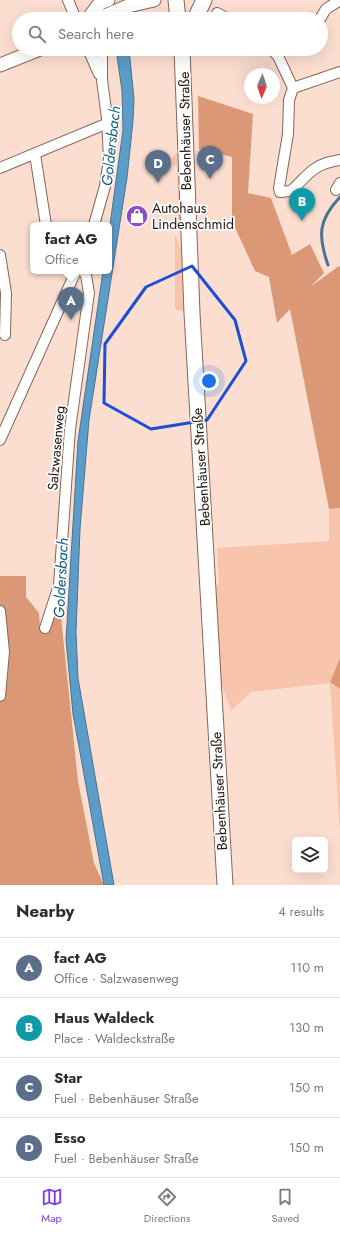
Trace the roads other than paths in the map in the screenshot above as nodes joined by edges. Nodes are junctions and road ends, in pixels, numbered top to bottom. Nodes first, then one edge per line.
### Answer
1 (68, 0) edge
2 (154, 0) edge
3 (176, 0) edge
4 (204, 0) edge
5 (340, 0) edge
6 (103, 11) edge
7 (73, 12) edge
8 (177, 12) edge
9 (199, 12) edge
10 (324, 12) edge
11 (22, 56) edge
12 (91, 56) edge
13 (102, 56) edge
14 (182, 56) edge
15 (278, 56) edge
16 (0, 65) edge
17 (340, 72) edge
18 (102, 80) junction
19 (293, 88) junction
20 (108, 123) junction
21 (35, 154) junction
22 (340, 160) edge
23 (0, 168) edge
24 (46, 222) edge
25 (95, 222) edge
26 (0, 255) edge
27 (75, 274) edge
28 (85, 274) edge
29 (5, 335) dead end
30 (0, 440) edge
31 (0, 611) edge
32 (45, 628) dead end
33 (0, 696) edge
34 (224, 885) edge

1 - 7 street
2 - 6 street
3 - 8 main road
4 - 9 main road
5 - 10 street
11 - 16 street
12 - 18 street
13 - 18 street
14 - 34 main road, Bebenhäuser Straße
15 - 19 street
17 - 19 street
18 - 20 street
19 - 22 street
20 - 21 street
20 - 25 street
21 - 23 street
21 - 24 street
26 - 29 street
27 - 30 street
28 - 32 street, Salzwasenweg
31 - 33 street

